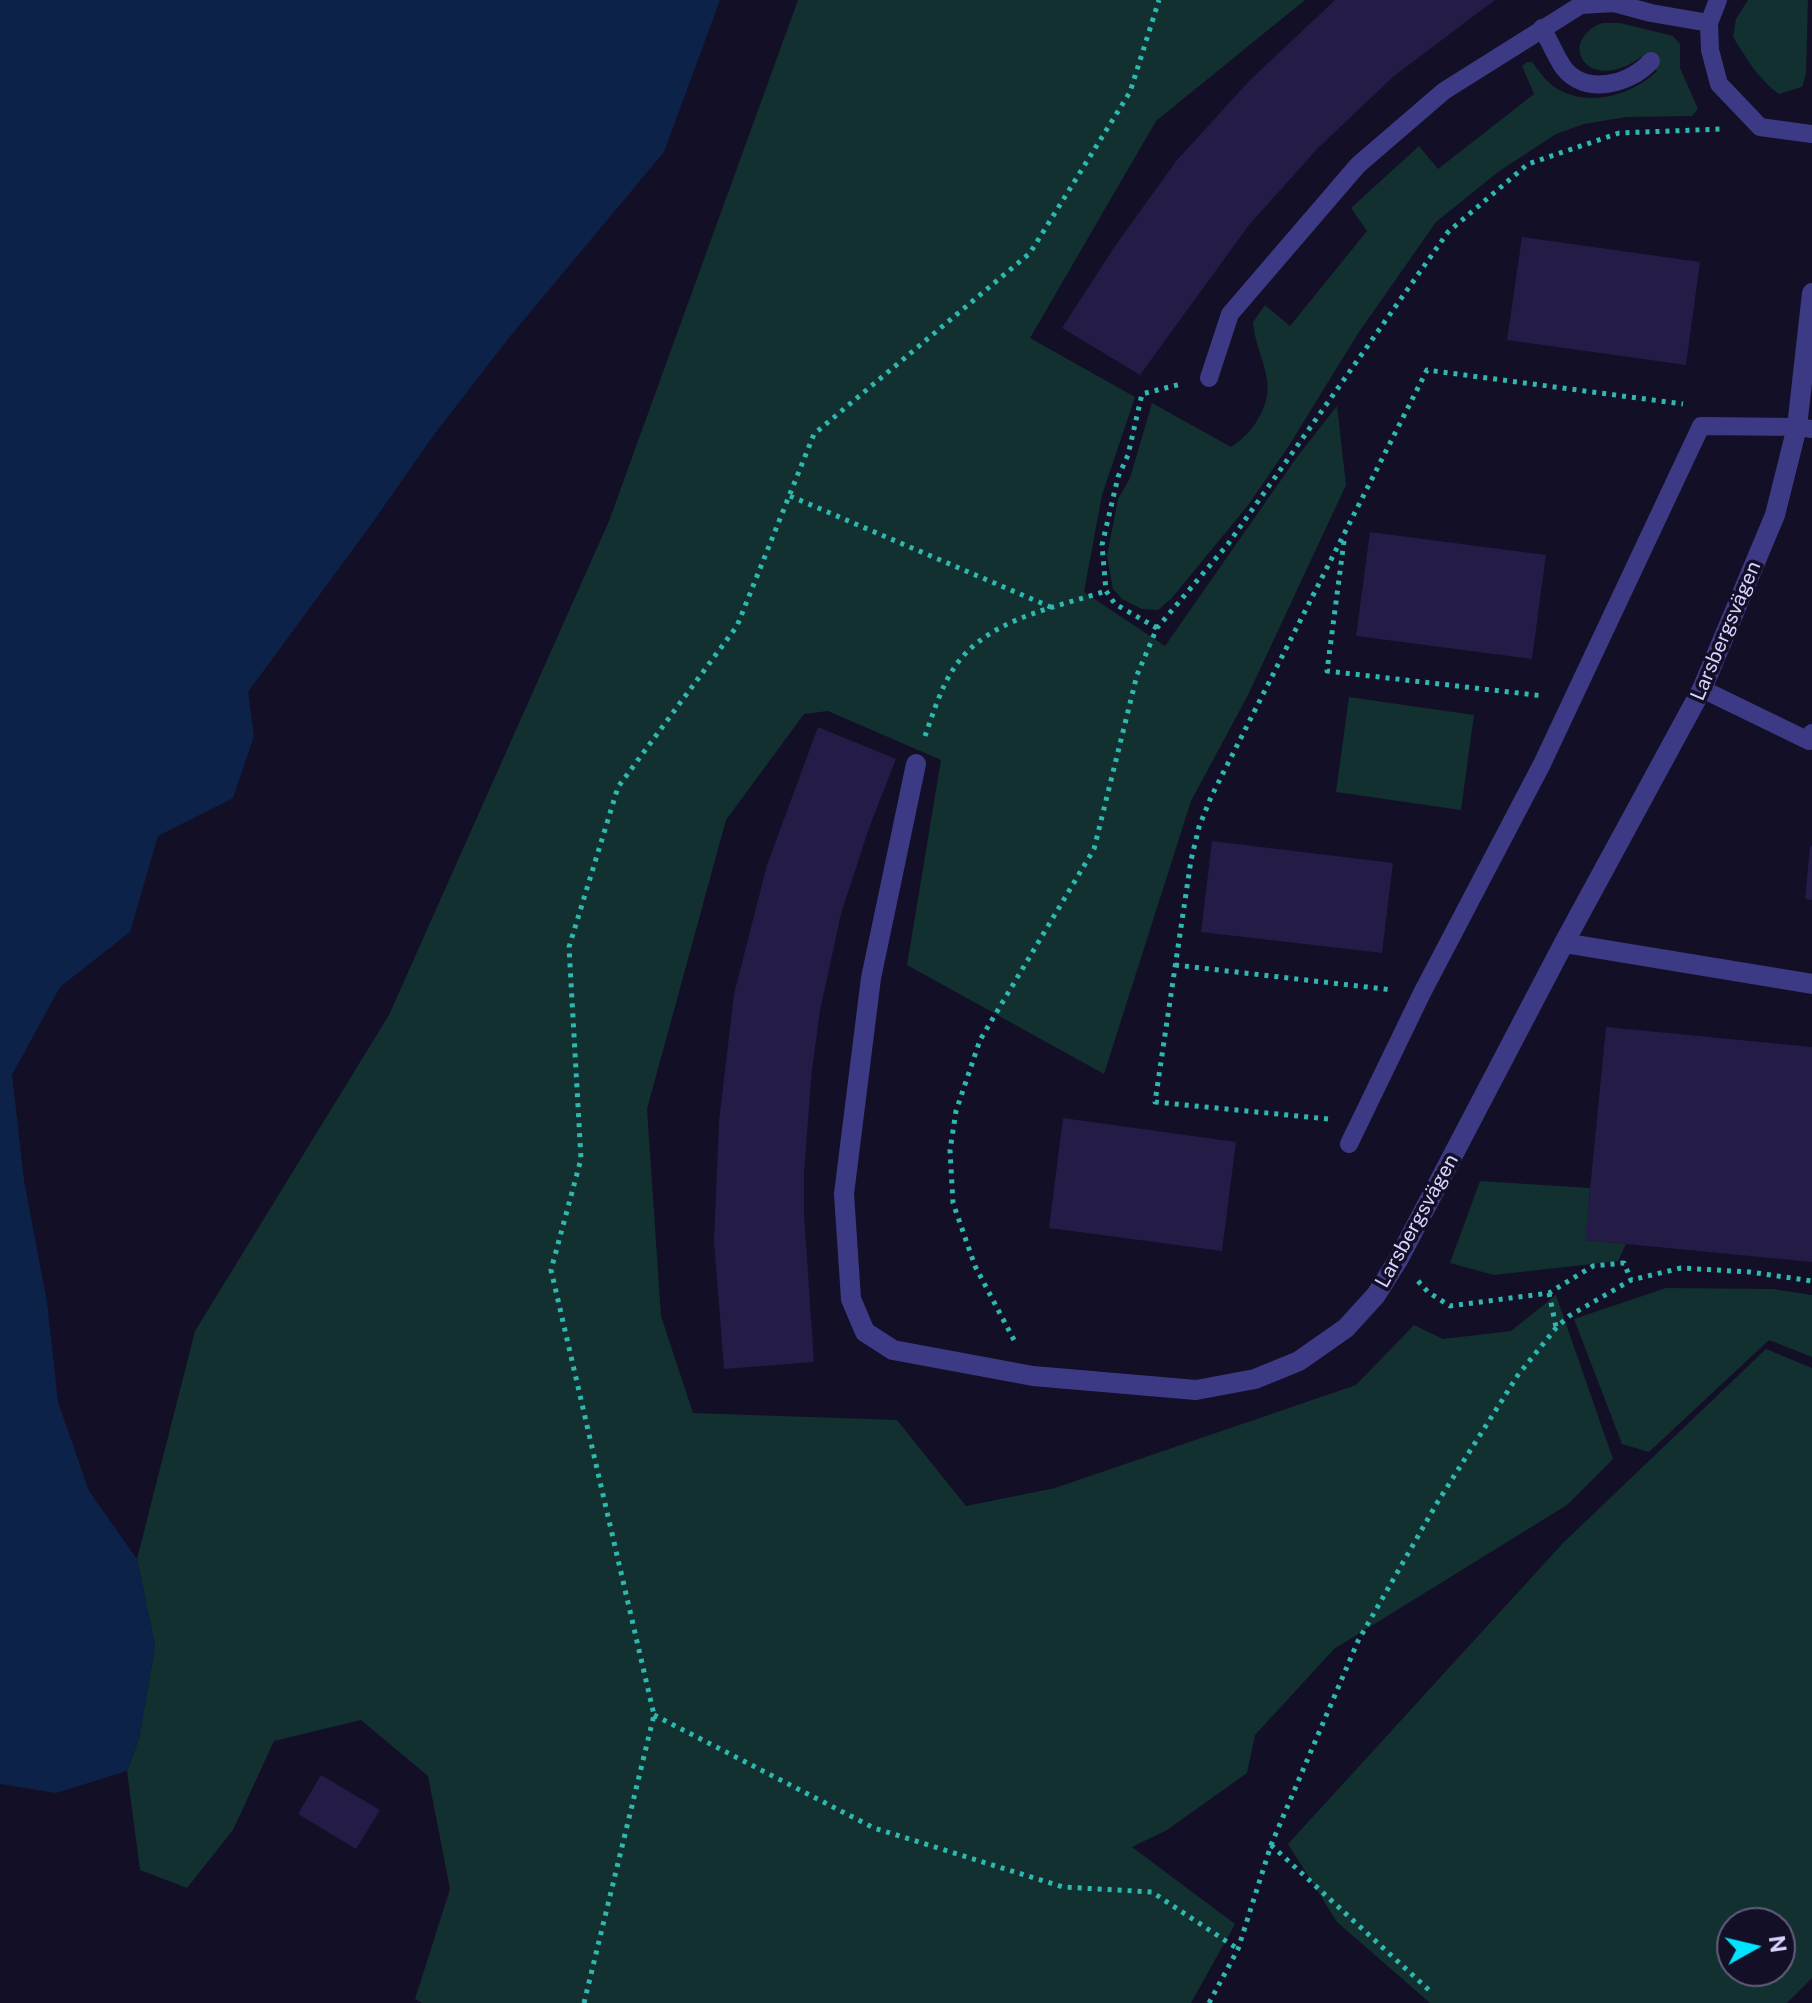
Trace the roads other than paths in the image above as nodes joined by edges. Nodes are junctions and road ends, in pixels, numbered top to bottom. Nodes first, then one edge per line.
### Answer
1 (1718, 0) edge
2 (1709, 23) junction
3 (1542, 28) junction
4 (1651, 61) dead end
5 (1812, 134) edge
6 (1812, 293) edge
7 (1209, 378) road end
8 (1804, 428) edge
9 (1702, 689) junction
10 (1812, 733) edge
11 (916, 764) road end
12 (1564, 943) junction
13 (1812, 984) edge
14 (1349, 1144) dead end

1 - 2 lane
2 - 3 lane
2 - 5 lane
3 - 4 lane
3 - 7 lane
6 - 8 street, Larsbergsvägen
8 - 9 street, Larsbergsvägen
8 - 14 lane
9 - 10 lane
9 - 12 street, Larsbergsvägen
11 - 12 street, Larsbergsvägen
12 - 13 street

